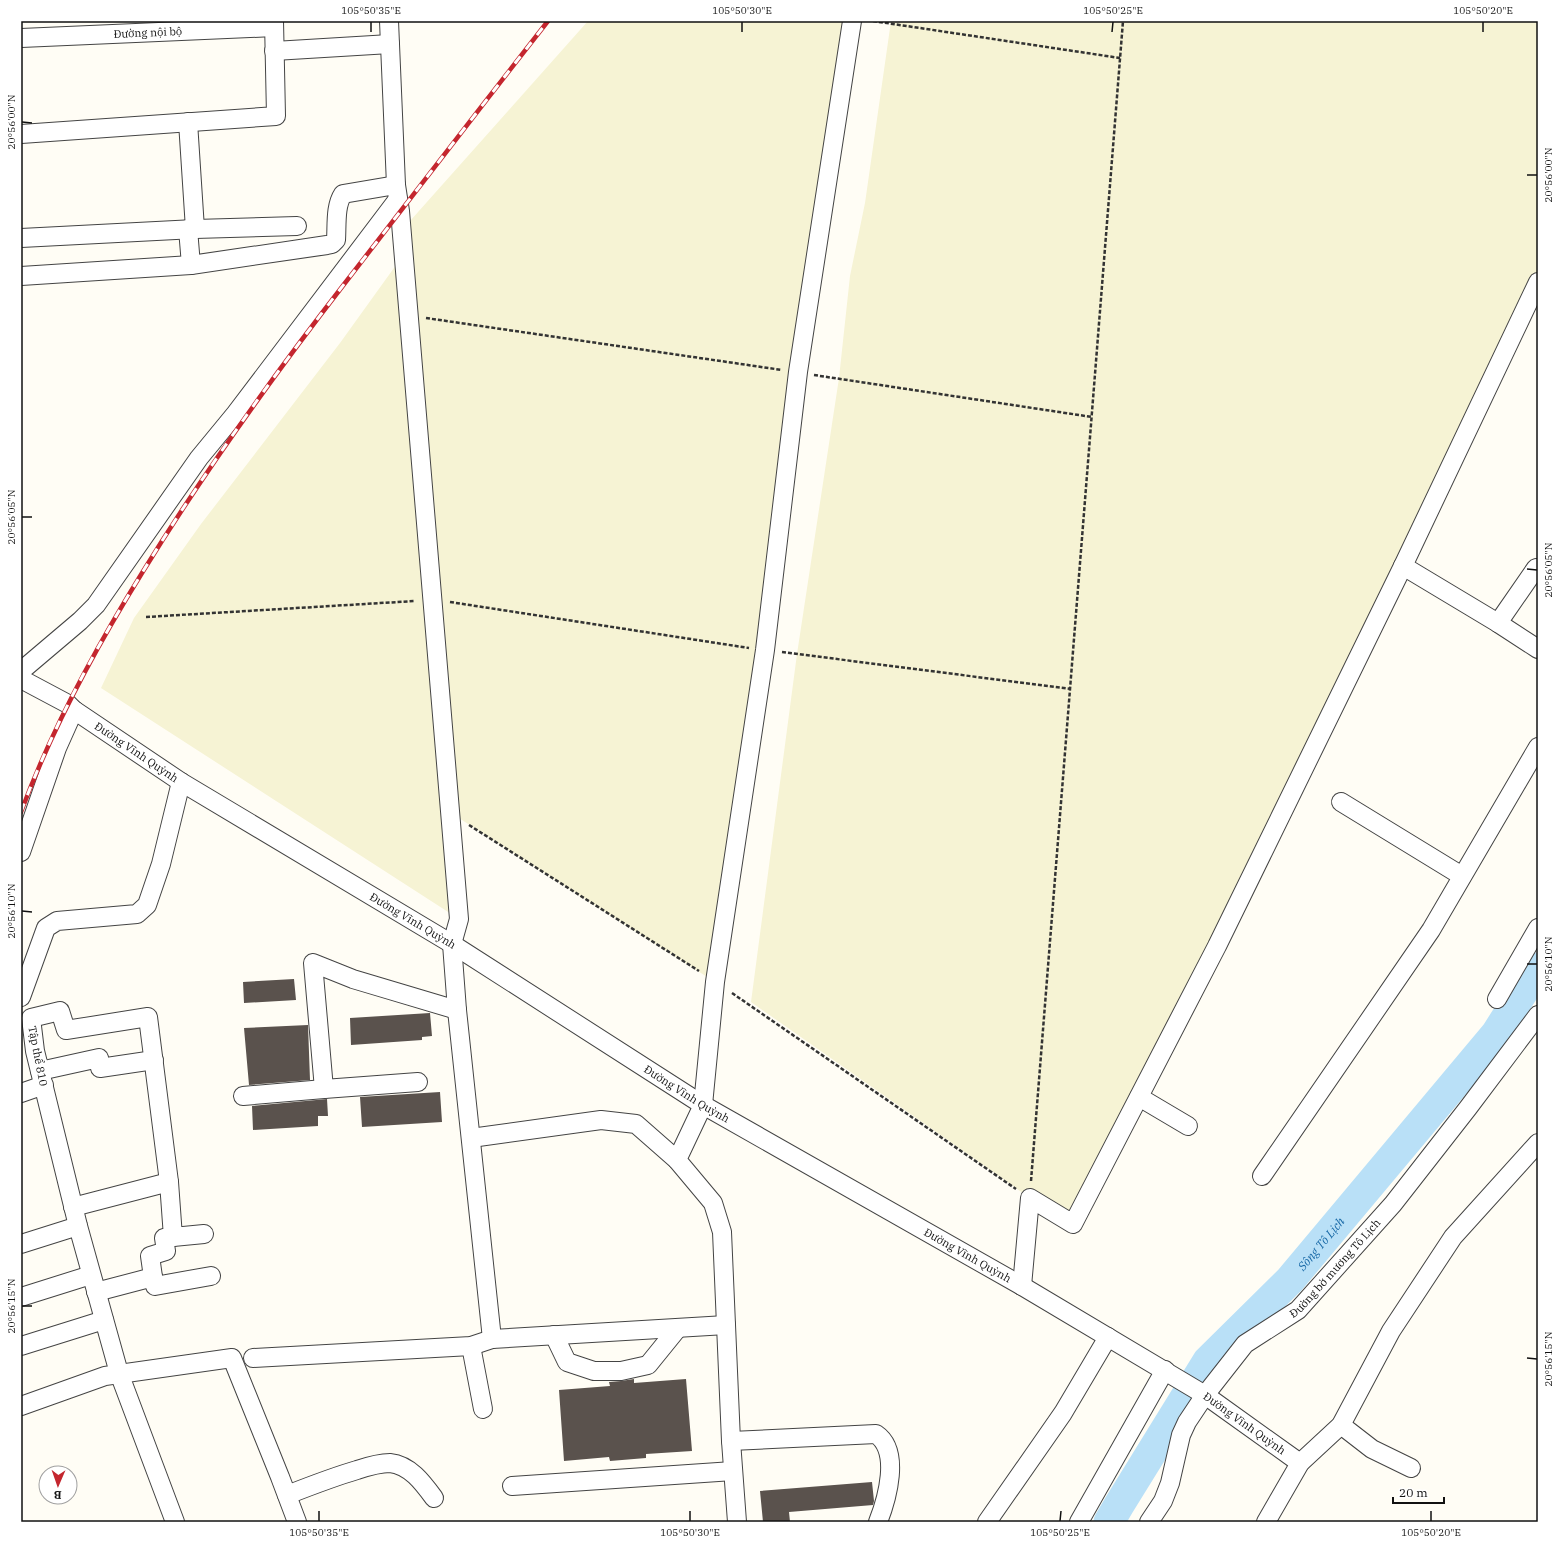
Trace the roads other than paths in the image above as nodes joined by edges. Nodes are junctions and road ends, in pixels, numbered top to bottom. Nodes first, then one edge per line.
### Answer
1 (389, 21) edge
2 (852, 21) edge
3 (274, 24) edge
4 (21, 38) edge
5 (390, 44) junction
6 (274, 50) junction
7 (188, 122) junction
8 (21, 134) edge
9 (397, 192) junction
10 (297, 226) dead end
11 (191, 229) junction
12 (21, 238) edge
13 (191, 266) junction
14 (21, 276) edge
15 (1538, 282) edge
16 (1403, 566) junction
17 (1536, 568) dead end
18 (1498, 623) junction
19 (1538, 649) edge
20 (21, 671) edge
21 (21, 679) edge
22 (74, 710) junction
23 (1538, 747) edge
24 (181, 782) junction
25 (1341, 802) dead end
26 (21, 852) edge
27 (1462, 876) junction
28 (1538, 928) edge
29 (452, 944) junction
30 (21, 997) edge
31 (1497, 999) dead end
32 (457, 1010) junction
33 (1538, 1015) edge
34 (154, 1060) junction
35 (42, 1078) junction
36 (418, 1082) dead end
37 (324, 1089) junction
38 (21, 1093) edge
39 (243, 1096) dead end
40 (1139, 1097) junction
41 (703, 1105) junction
42 (1188, 1126) dead end
43 (471, 1138) junction
44 (1538, 1143) edge
45 (677, 1160) junction
46 (1262, 1176) dead end
47 (169, 1182) junction
48 (73, 1207) junction
49 (78, 1226) junction
50 (204, 1234) dead end
51 (173, 1237) junction
52 (21, 1244) edge
53 (91, 1275) junction
54 (211, 1276) dead end
55 (153, 1277) junction
56 (1022, 1286) junction
57 (96, 1292) junction
58 (21, 1297) edge
59 (104, 1320) junction
60 (726, 1325) junction
61 (678, 1328) junction
62 (554, 1336) junction
63 (1108, 1337) junction
64 (492, 1339) junction
65 (21, 1346) edge
66 (471, 1346) junction
67 (253, 1358) dead end
68 (119, 1373) junction
69 (1168, 1373) junction
70 (1202, 1393) junction
71 (21, 1406) edge
72 (483, 1409) dead end
73 (1342, 1425) junction
74 (731, 1441) junction
75 (1300, 1463) junction
76 (1411, 1468) dead end
77 (733, 1471) junction
78 (512, 1486) dead end
79 (287, 1495) junction
80 (434, 1498) dead end
81 (175, 1522) edge
82 (297, 1522) edge
83 (737, 1522) edge
84 (878, 1522) edge
85 (987, 1522) edge
86 (1079, 1522) edge
87 (1149, 1522) edge
88 (1266, 1522) edge

1 - 5 street
2 - 41 street
3 - 4 street, Đường nội bộ
3 - 6 street
5 - 6 street
5 - 9 street
6 - 7 street
7 - 8 street
7 - 11 street
9 - 13 street
9 - 20 street
9 - 29 street
10 - 11 street
11 - 12 street
11 - 13 street
13 - 14 street
15 - 16 street
16 - 18 street
16 - 40 street
17 - 18 street
18 - 19 street
21 - 22 street, Đường Vĩnh Quỳnh
22 - 24 street, Đường Vĩnh Quỳnh
22 - 26 street
23 - 27 street
24 - 29 street, Đường Vĩnh Quỳnh
24 - 30 street
25 - 27 street
27 - 46 street
28 - 31 street
29 - 32 street
29 - 41 street, Đường Vĩnh Quỳnh
32 - 37 street
32 - 43 street
33 - 70 street, Đường bờ mương Tô Lịch
34 - 35 street
34 - 35 street, Tập thể 810
34 - 47 street, Tập thể 810
35 - 38 street
35 - 48 street, Tập thể 810
36 - 37 street
37 - 39 street
40 - 42 street
40 - 56 street
41 - 45 street
41 - 56 street, Đường Vĩnh Quỳnh
43 - 45 street
43 - 64 street
44 - 73 street
45 - 60 street
47 - 48 street
47 - 51 street, Tập thể 810
48 - 49 street, Tập thể 810
49 - 52 street
49 - 53 street, Tập thể 810
50 - 51 street
51 - 55 street
53 - 57 street, Tập thể 810
53 - 58 street
54 - 55 street
55 - 57 street
56 - 63 street, Đường Vĩnh Quỳnh
57 - 59 street, Tập thể 810
59 - 65 street
59 - 68 street, Tập thể 810
60 - 61 street
60 - 74 street
61 - 62 street
61 - 62 street
62 - 64 street
63 - 69 street, Đường Vĩnh Quỳnh
63 - 85 street
64 - 66 street
66 - 67 street
66 - 72 street
68 - 71 street
68 - 79 street
68 - 81 street, Tập thể 810
69 - 70 street, Đường Vĩnh Quỳnh
69 - 86 street
70 - 75 street, Đường Vĩnh Quỳnh
70 - 87 street, Đường bờ mương Tô Lịch
73 - 75 street
73 - 76 street
74 - 77 street
74 - 84 street
75 - 88 street
77 - 78 street
77 - 83 street
79 - 80 street
79 - 82 street

